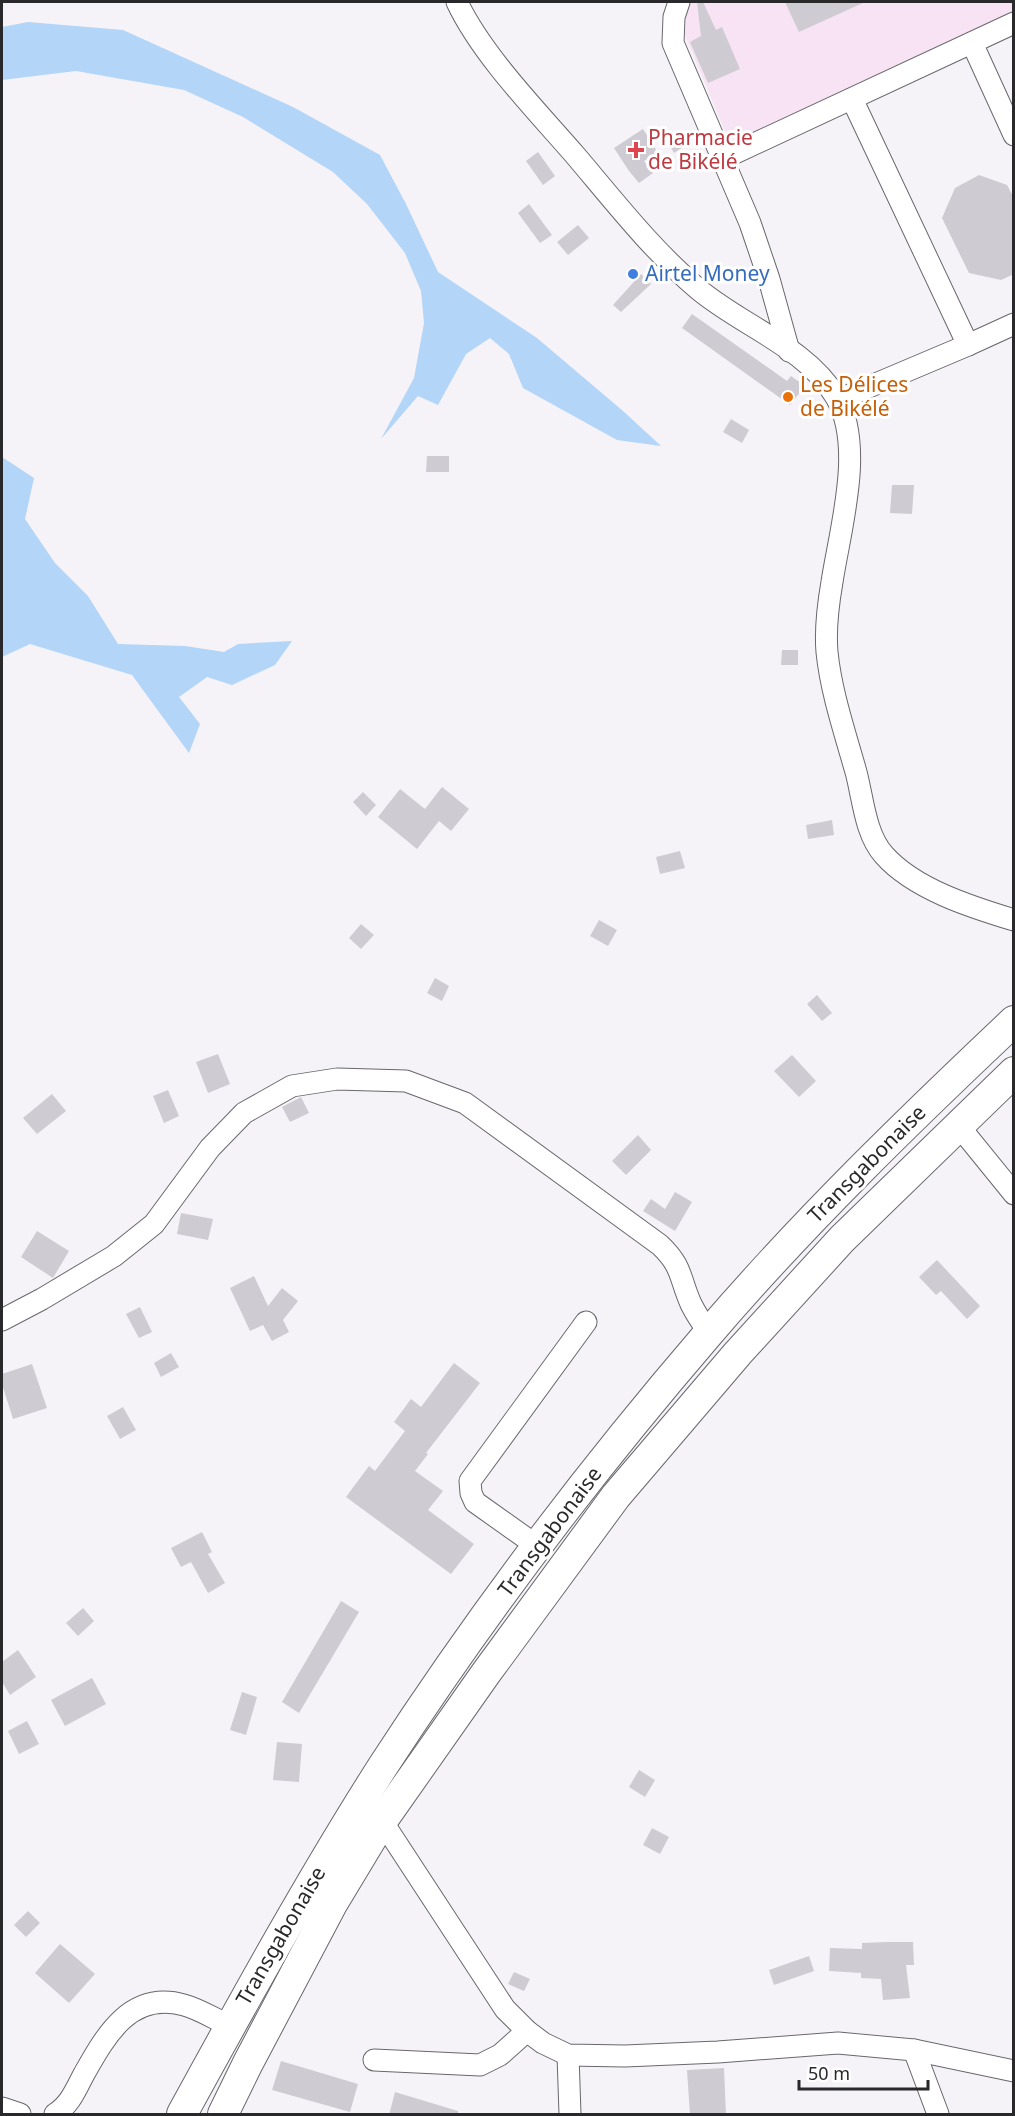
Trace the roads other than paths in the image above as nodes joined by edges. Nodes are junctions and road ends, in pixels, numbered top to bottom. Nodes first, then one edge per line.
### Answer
1 (457, 2) edge
2 (679, 2) edge
3 (1014, 23) edge
4 (972, 43) junction
5 (852, 99) junction
6 (1014, 135) edge
7 (722, 159) junction
8 (1014, 324) edge
9 (968, 345) junction
10 (789, 351) junction
11 (838, 400) junction
12 (1014, 920) edge
13 (1014, 1021) edge
14 (1014, 1072) edge
15 (958, 1125) junction
16 (1014, 1194) edge
17 (2, 1320) edge
18 (586, 1322) dead end
19 (709, 1332) junction
20 (537, 1546) junction
21 (382, 1821) junction
22 (230, 2026) junction
23 (527, 2031) junction
24 (914, 2050) junction
25 (568, 2055) junction
26 (374, 2060) dead end
27 (1014, 2071) edge
28 (2, 2108) edge
29 (20, 2115) edge
30 (55, 2115) edge
31 (182, 2115) edge
32 (223, 2115) edge
33 (570, 2115) edge
34 (938, 2115) edge

1 - 10 street
2 - 7 street
3 - 4 street
4 - 5 street
4 - 6 street
5 - 7 street
5 - 9 street
7 - 10 street
8 - 9 street
9 - 11 street
10 - 11 street
11 - 12 street
13 - 19 highway, Transgabonaise
14 - 15 highway, Transgabonaise
15 - 16 street
15 - 21 highway, Transgabonaise
17 - 19 street
18 - 20 street
19 - 20 highway, Transgabonaise
20 - 22 highway, Transgabonaise
21 - 23 street
21 - 32 highway, Transgabonaise
22 - 30 street
22 - 31 highway, Transgabonaise
23 - 25 street
23 - 26 street
24 - 25 street
24 - 27 street
24 - 34 street
25 - 33 street
28 - 29 street

